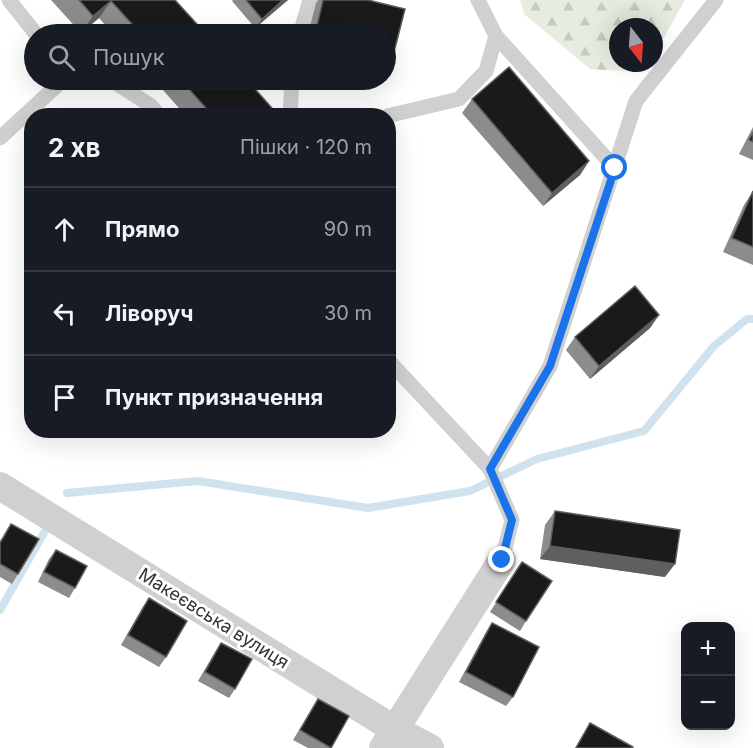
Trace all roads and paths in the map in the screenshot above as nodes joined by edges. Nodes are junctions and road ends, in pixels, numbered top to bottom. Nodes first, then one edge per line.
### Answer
1 (9, 0) edge
2 (310, 0) edge
3 (478, 0) edge
4 (716, 0) edge
5 (28, 24) edge
6 (303, 24) edge
7 (496, 36) junction
8 (52, 90) edge
9 (127, 90) edge
10 (291, 90) edge
11 (33, 108) edge
12 (153, 108) edge
13 (290, 108) edge
14 (396, 114) edge
15 (24, 116) edge
16 (0, 138) edge
17 (615, 168) junction
18 (396, 369) edge
19 (490, 469) junction
20 (0, 486) edge
21 (502, 560) joint
22 (389, 739) edge
23 (430, 748) edge

1 - 5 lane
2 - 6 lane
3 - 7 lane
4 - 17 lane
7 - 14 lane
7 - 17 lane
8 - 11 lane
9 - 12 lane
10 - 13 lane
15 - 16 lane
17 - 19 lane
18 - 19 lane
19 - 21 lane
20 - 22 street, Макеєвська вулиця
21 - 22 street
22 - 23 street, Макеєвська вулиця

